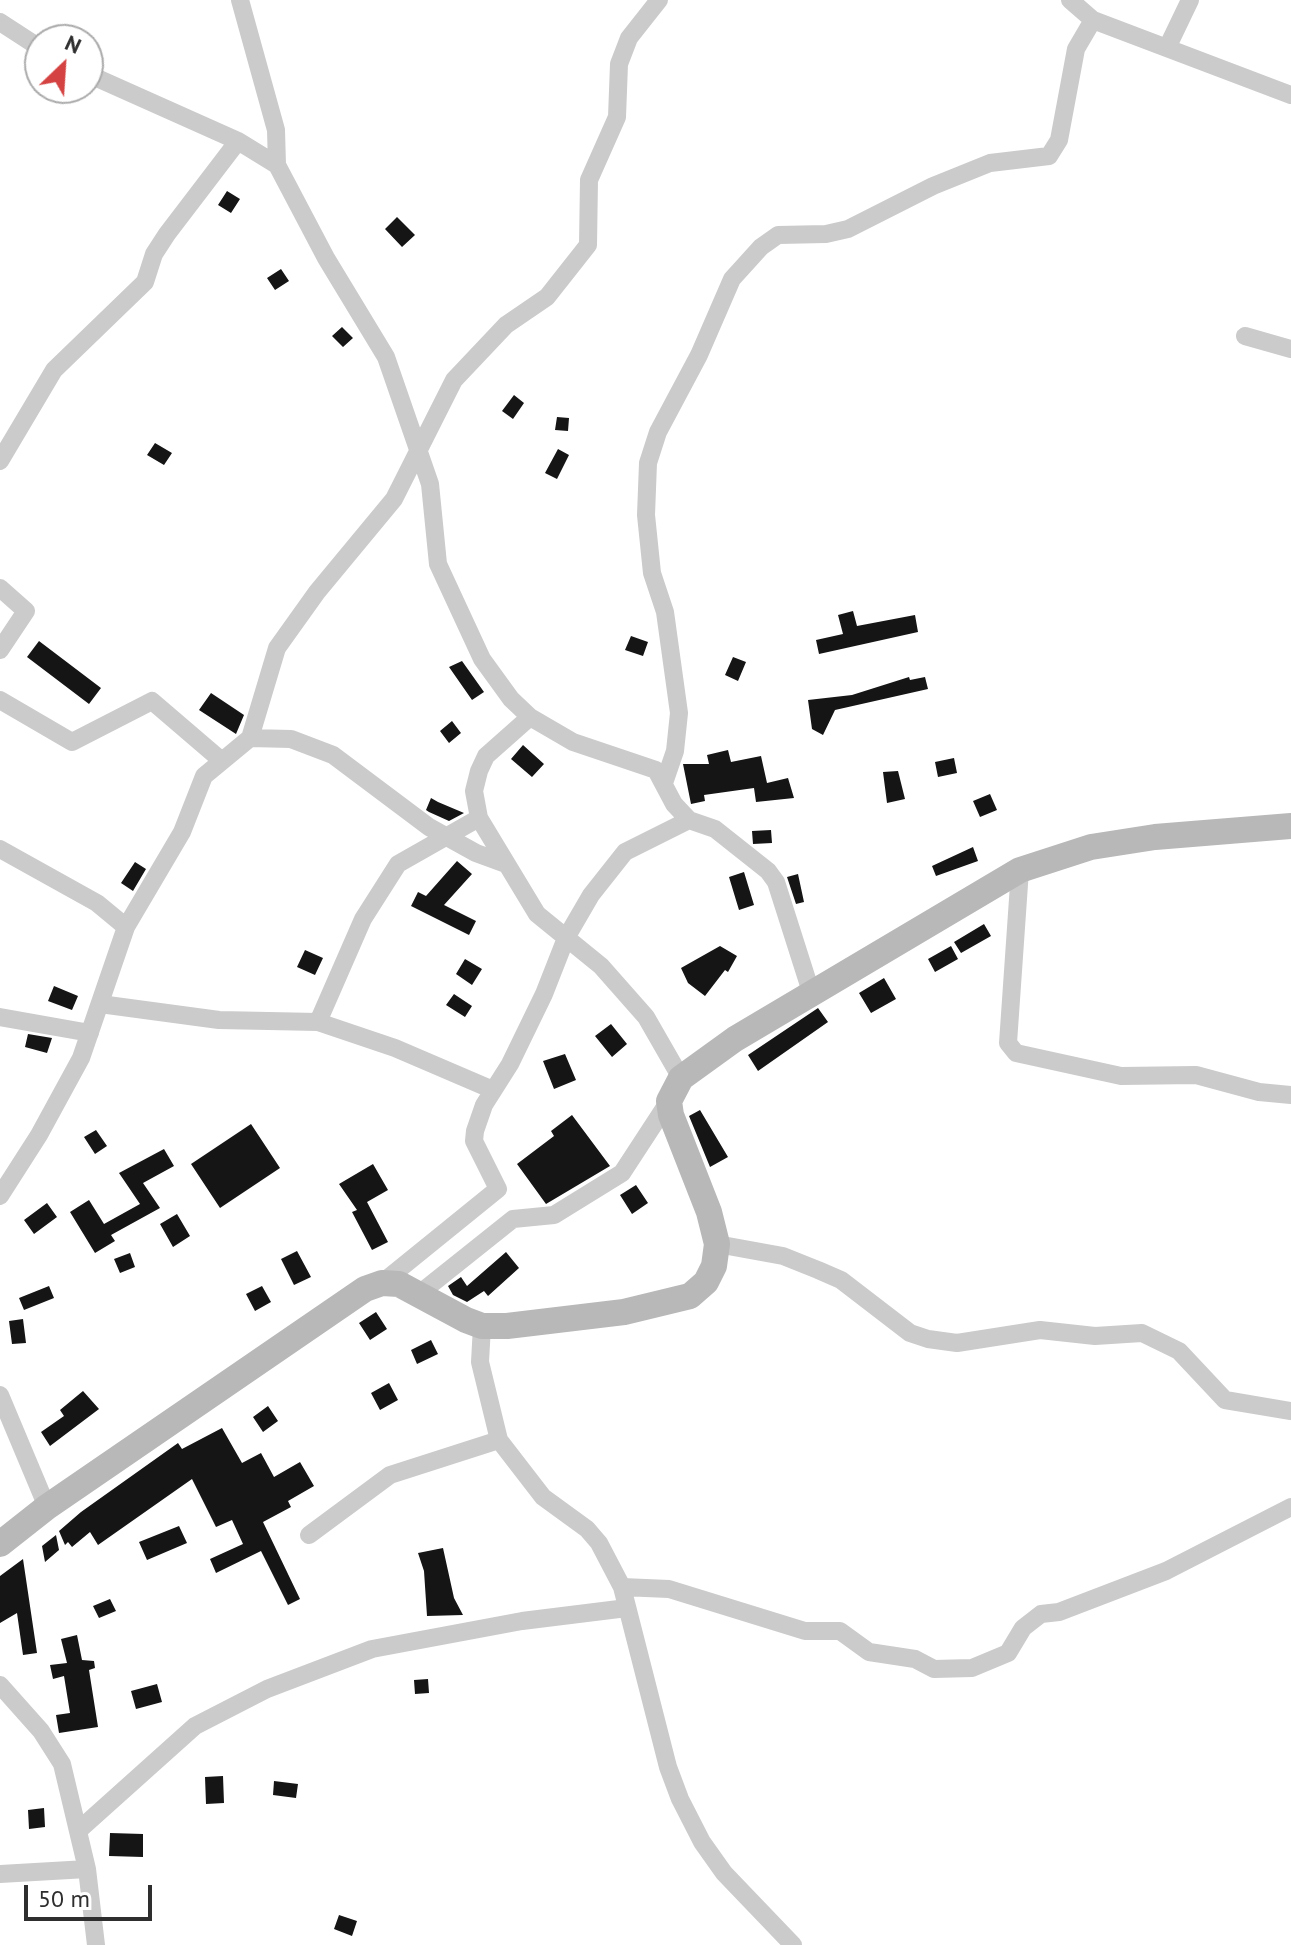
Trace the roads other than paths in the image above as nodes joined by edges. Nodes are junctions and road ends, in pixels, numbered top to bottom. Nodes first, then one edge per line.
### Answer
1 (240, 0) edge
2 (659, 0) edge
3 (1190, 0) edge
4 (1072, 2) edge
5 (1093, 20) junction
6 (0, 22) edge
7 (24, 38) edge
8 (1167, 48) junction
9 (104, 81) edge
10 (1291, 95) edge
11 (238, 141) junction
12 (277, 165) junction
13 (1245, 336) dead end
14 (1291, 349) edge
15 (419, 447) junction
16 (0, 461) edge
17 (0, 588) edge
18 (0, 650) edge
19 (0, 700) edge
20 (530, 717) junction
21 (250, 738) junction
22 (222, 761) junction
23 (664, 783) junction
24 (479, 818) junction
25 (689, 820) junction
26 (1291, 826) edge
27 (445, 836) junction
28 (0, 849) edge
29 (506, 864) junction
30 (1012, 874) junction
31 (126, 927) junction
32 (566, 938) junction
33 (812, 995) junction
34 (100, 1004) junction
35 (0, 1017) edge
36 (318, 1022) junction
37 (90, 1033) junction
38 (675, 1089) junction
39 (493, 1090) junction
40 (1291, 1095) edge
41 (494, 1194) junction
42 (0, 1196) edge
43 (513, 1219) junction
44 (717, 1244) junction
45 (382, 1283) junction
46 (419, 1294) junction
47 (482, 1326) junction
48 (0, 1395) edge
49 (1291, 1411) edge
50 (499, 1440) junction
51 (47, 1507) junction
52 (1291, 1507) edge
53 (309, 1535) dead end
54 (0, 1544) edge
55 (622, 1587) junction
56 (627, 1608) junction
57 (0, 1685) edge
58 (79, 1830) junction
59 (87, 1869) junction
60 (0, 1874) edge
61 (96, 1945) edge
62 (793, 1945) edge

1 - 12 street
2 - 15 street
3 - 8 street
4 - 5 street
5 - 8 street
5 - 23 street
6 - 7 street
8 - 10 street
9 - 11 street
11 - 12 street
11 - 16 street
12 - 15 street
13 - 14 street
15 - 20 street
15 - 21 street
17 - 18 street
19 - 22 street
20 - 23 street
20 - 24 street
21 - 22 street
21 - 27 street
22 - 31 street
23 - 25 street
24 - 27 street
24 - 29 street
25 - 32 street
25 - 33 street
26 - 30 main road
27 - 29 street
27 - 36 street
28 - 31 street
29 - 32 street
30 - 33 main road
30 - 40 street
31 - 34 street
32 - 38 street
32 - 39 street
33 - 38 main road
34 - 36 street
34 - 37 street
35 - 37 street
36 - 39 street
37 - 42 street
38 - 43 street
38 - 44 main road
39 - 41 street
41 - 43 street
41 - 45 street
43 - 46 street
44 - 47 main road
44 - 49 street
45 - 46 main road
45 - 51 main road
46 - 47 main road
47 - 50 street
48 - 51 street
50 - 53 street
50 - 55 street
51 - 54 main road
52 - 55 street
55 - 56 street
56 - 58 street
56 - 62 street
57 - 58 street
58 - 59 street
59 - 60 street
59 - 61 street

